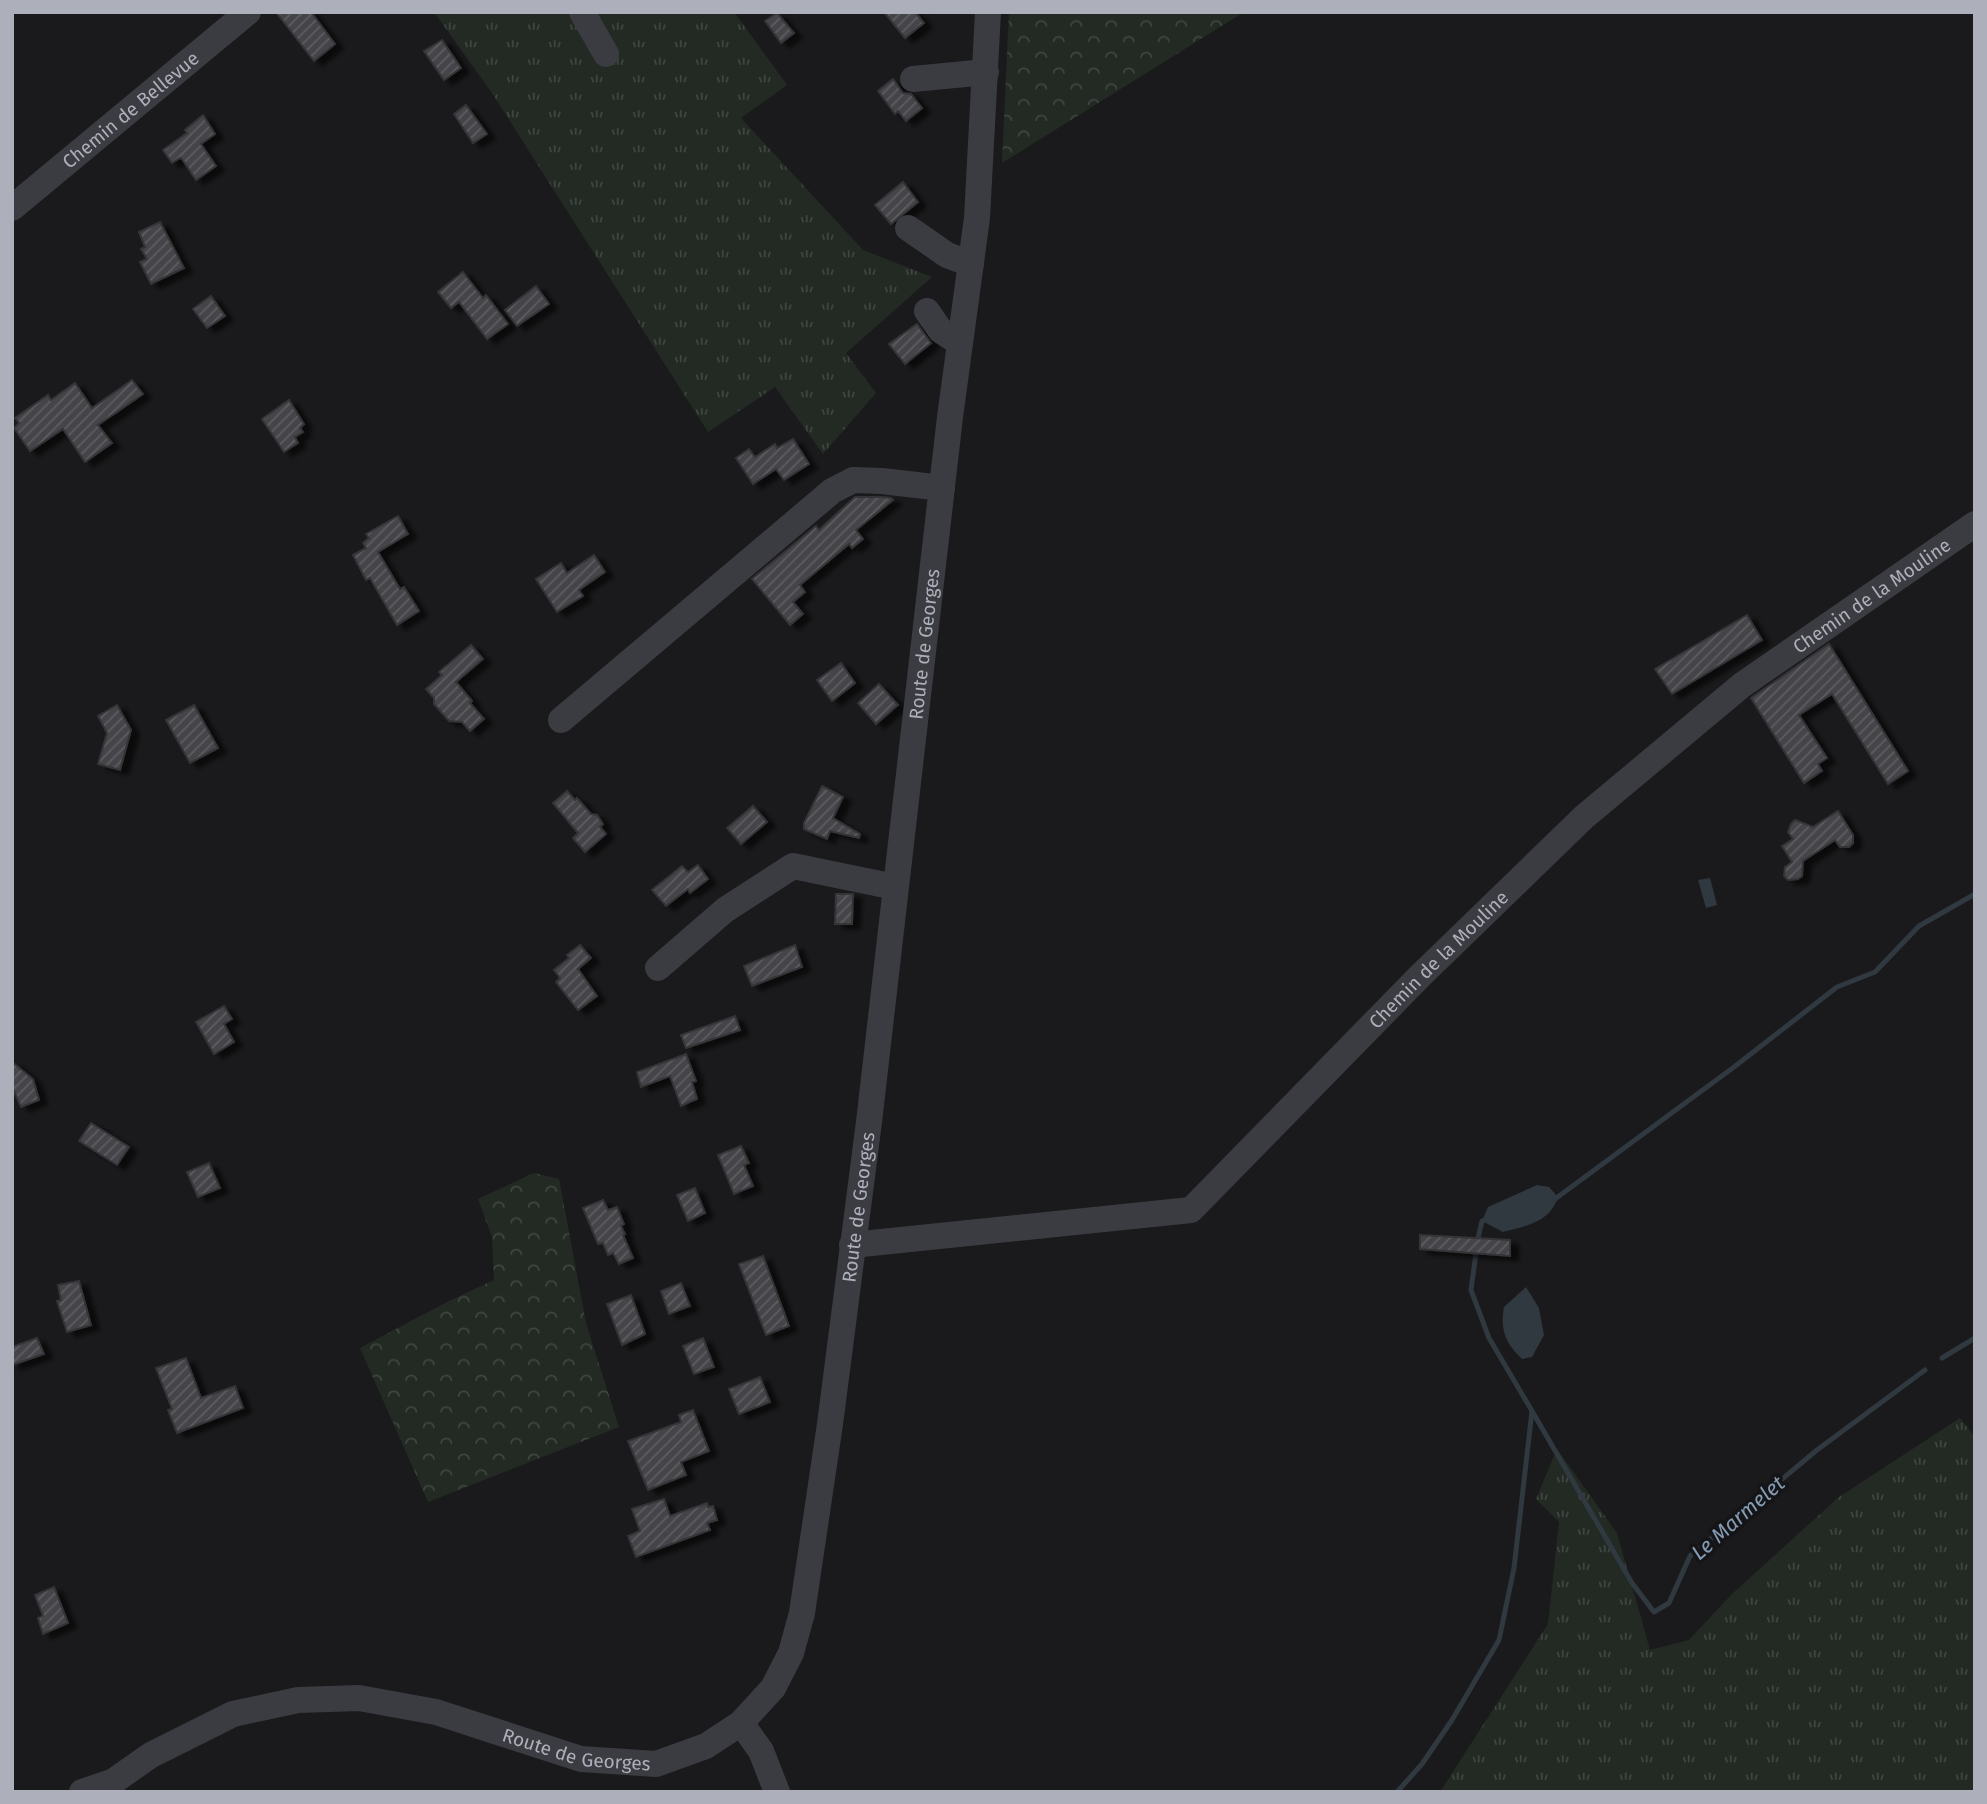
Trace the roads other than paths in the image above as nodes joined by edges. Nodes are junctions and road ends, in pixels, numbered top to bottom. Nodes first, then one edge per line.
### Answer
1 (248, 12) edge
2 (582, 12) edge
3 (988, 12) edge
4 (606, 54) dead end
5 (986, 72) junction
6 (913, 79) dead end
7 (12, 208) edge
8 (908, 228) dead end
9 (971, 264) junction
10 (927, 311) dead end
11 (960, 343) junction
12 (942, 488) junction
13 (1975, 524) edge
14 (561, 720) dead end
15 (895, 887) junction
16 (658, 968) dead end
17 (852, 1245) junction
18 (741, 1723) junction
19 (110, 1786) edge
20 (82, 1792) edge
21 (777, 1792) edge

1 - 7 street, Chemin de Bellevue
2 - 4 street
3 - 5 street, Route de Georges
5 - 6 street
5 - 9 street, Route de Georges
8 - 9 street
9 - 11 street, Route de Georges
10 - 11 street
11 - 12 street, Route de Georges
12 - 14 street
12 - 15 street, Route de Georges
13 - 17 street, Chemin de la Mouline
15 - 16 street
15 - 17 street, Route de Georges
17 - 18 street, Route de Georges
18 - 19 street, Route de Georges
18 - 21 street
19 - 20 street, Route de Georges

